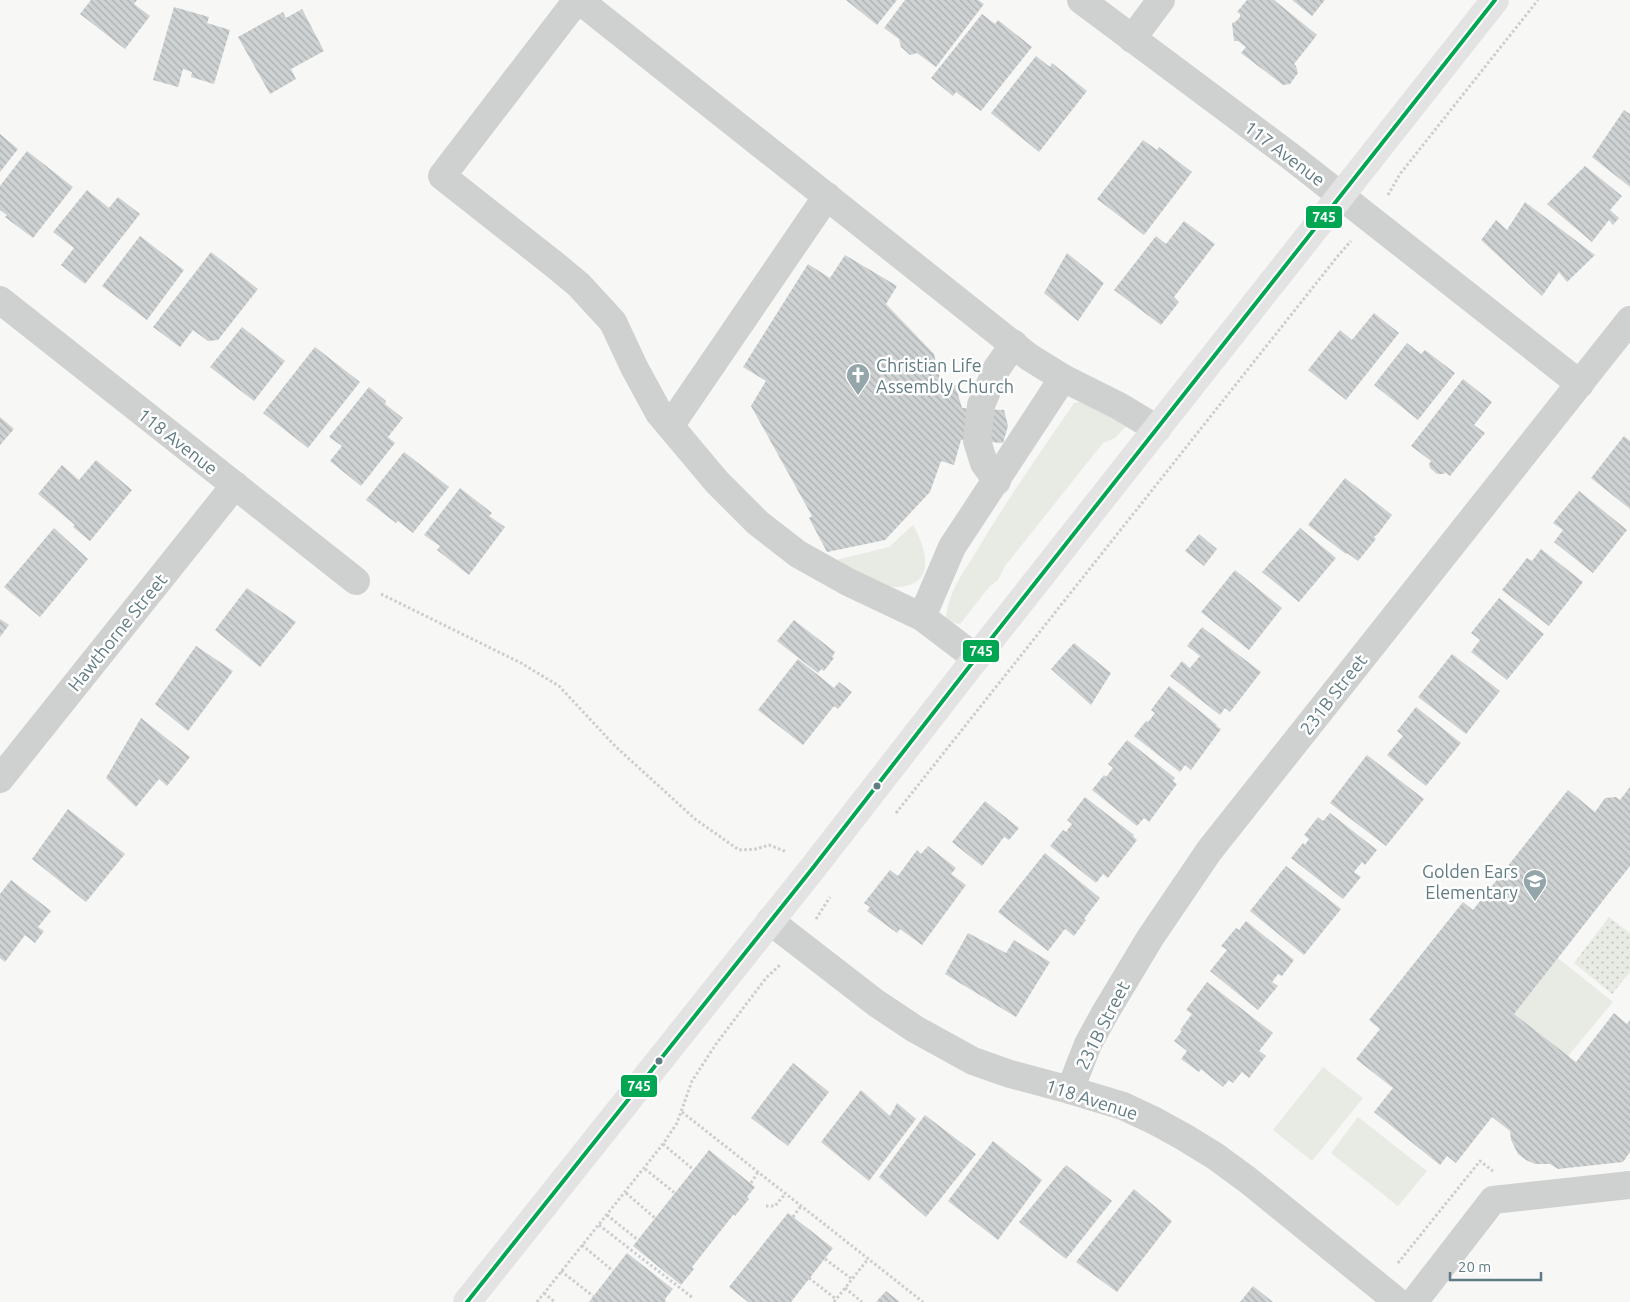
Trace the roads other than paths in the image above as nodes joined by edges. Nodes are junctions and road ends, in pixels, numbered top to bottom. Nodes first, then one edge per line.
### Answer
1 (578, 0) edge
2 (1081, 0) edge
3 (1161, 0) edge
4 (1495, 0) edge
5 (1132, 39) junction
6 (827, 196) junction
7 (1341, 196) junction
8 (0, 300) edge
9 (1630, 320) edge
10 (1014, 344) junction
11 (1063, 378) junction
12 (1580, 384) junction
13 (670, 426) junction
14 (1157, 429) junction
15 (997, 480) junction
16 (235, 485) junction
17 (356, 581) road end
18 (922, 617) junction
19 (976, 658) junction
20 (0, 779) edge
21 (770, 921) junction
22 (1070, 1090) junction
23 (1630, 1185) edge
24 (467, 1302) edge
25 (1398, 1302) edge
26 (1414, 1302) edge

1 - 6 street
1 - 13 street
2 - 5 street, 117 Avenue
3 - 5 street
4 - 7 main road
5 - 7 street, 117 Avenue
6 - 10 street
6 - 13 street
7 - 12 street, 117 Avenue
7 - 14 main road
8 - 16 street, 118 Avenue
9 - 12 street, 231B Street
10 - 11 street
10 - 15 street
11 - 14 street
11 - 15 street
12 - 22 street, 231B Street
13 - 18 street
14 - 19 main road
15 - 18 street
16 - 17 street, 118 Avenue
16 - 20 street, Hawthorne Street
18 - 19 street
19 - 21 main road
21 - 22 street, 118 Avenue
21 - 24 main road
22 - 25 street, 118 Avenue
23 - 26 street

